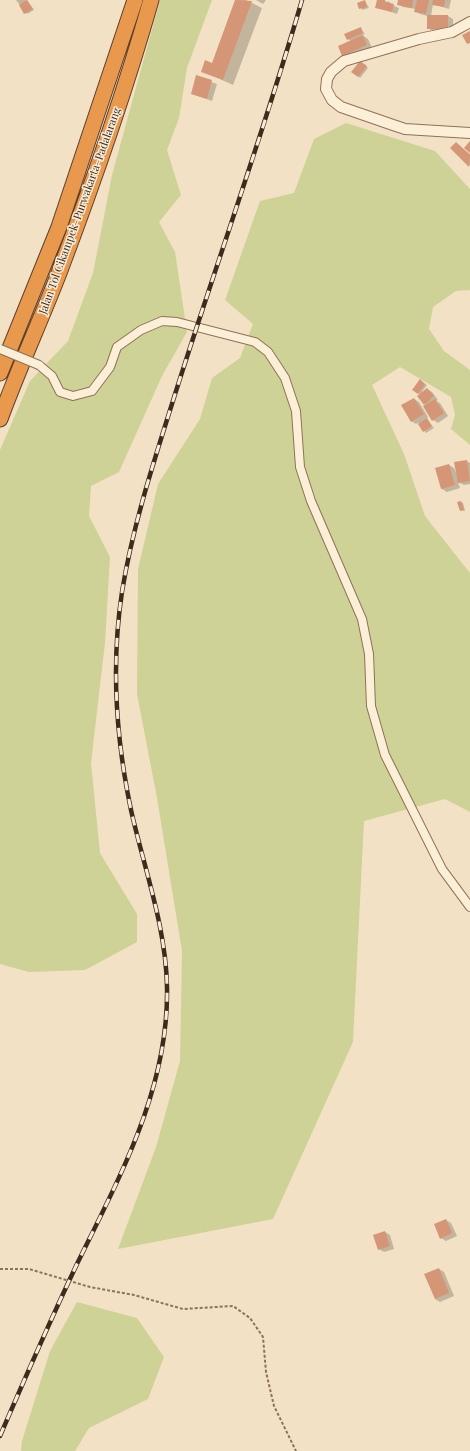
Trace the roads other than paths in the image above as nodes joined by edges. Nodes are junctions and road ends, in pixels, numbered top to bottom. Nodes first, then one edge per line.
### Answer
1 (135, 0) edge
2 (151, 0) edge
3 (470, 22) edge
4 (470, 133) edge
5 (0, 349) edge
6 (0, 373) edge
7 (0, 420) edge
8 (470, 907) edge

1 - 6 highway, Jalan Tol Cikampek–Purwakarta–Padalarang
2 - 7 highway, Jalan Tol Cikampek–Purwakarta–Padalarang
3 - 4 street
5 - 8 street, bridge

